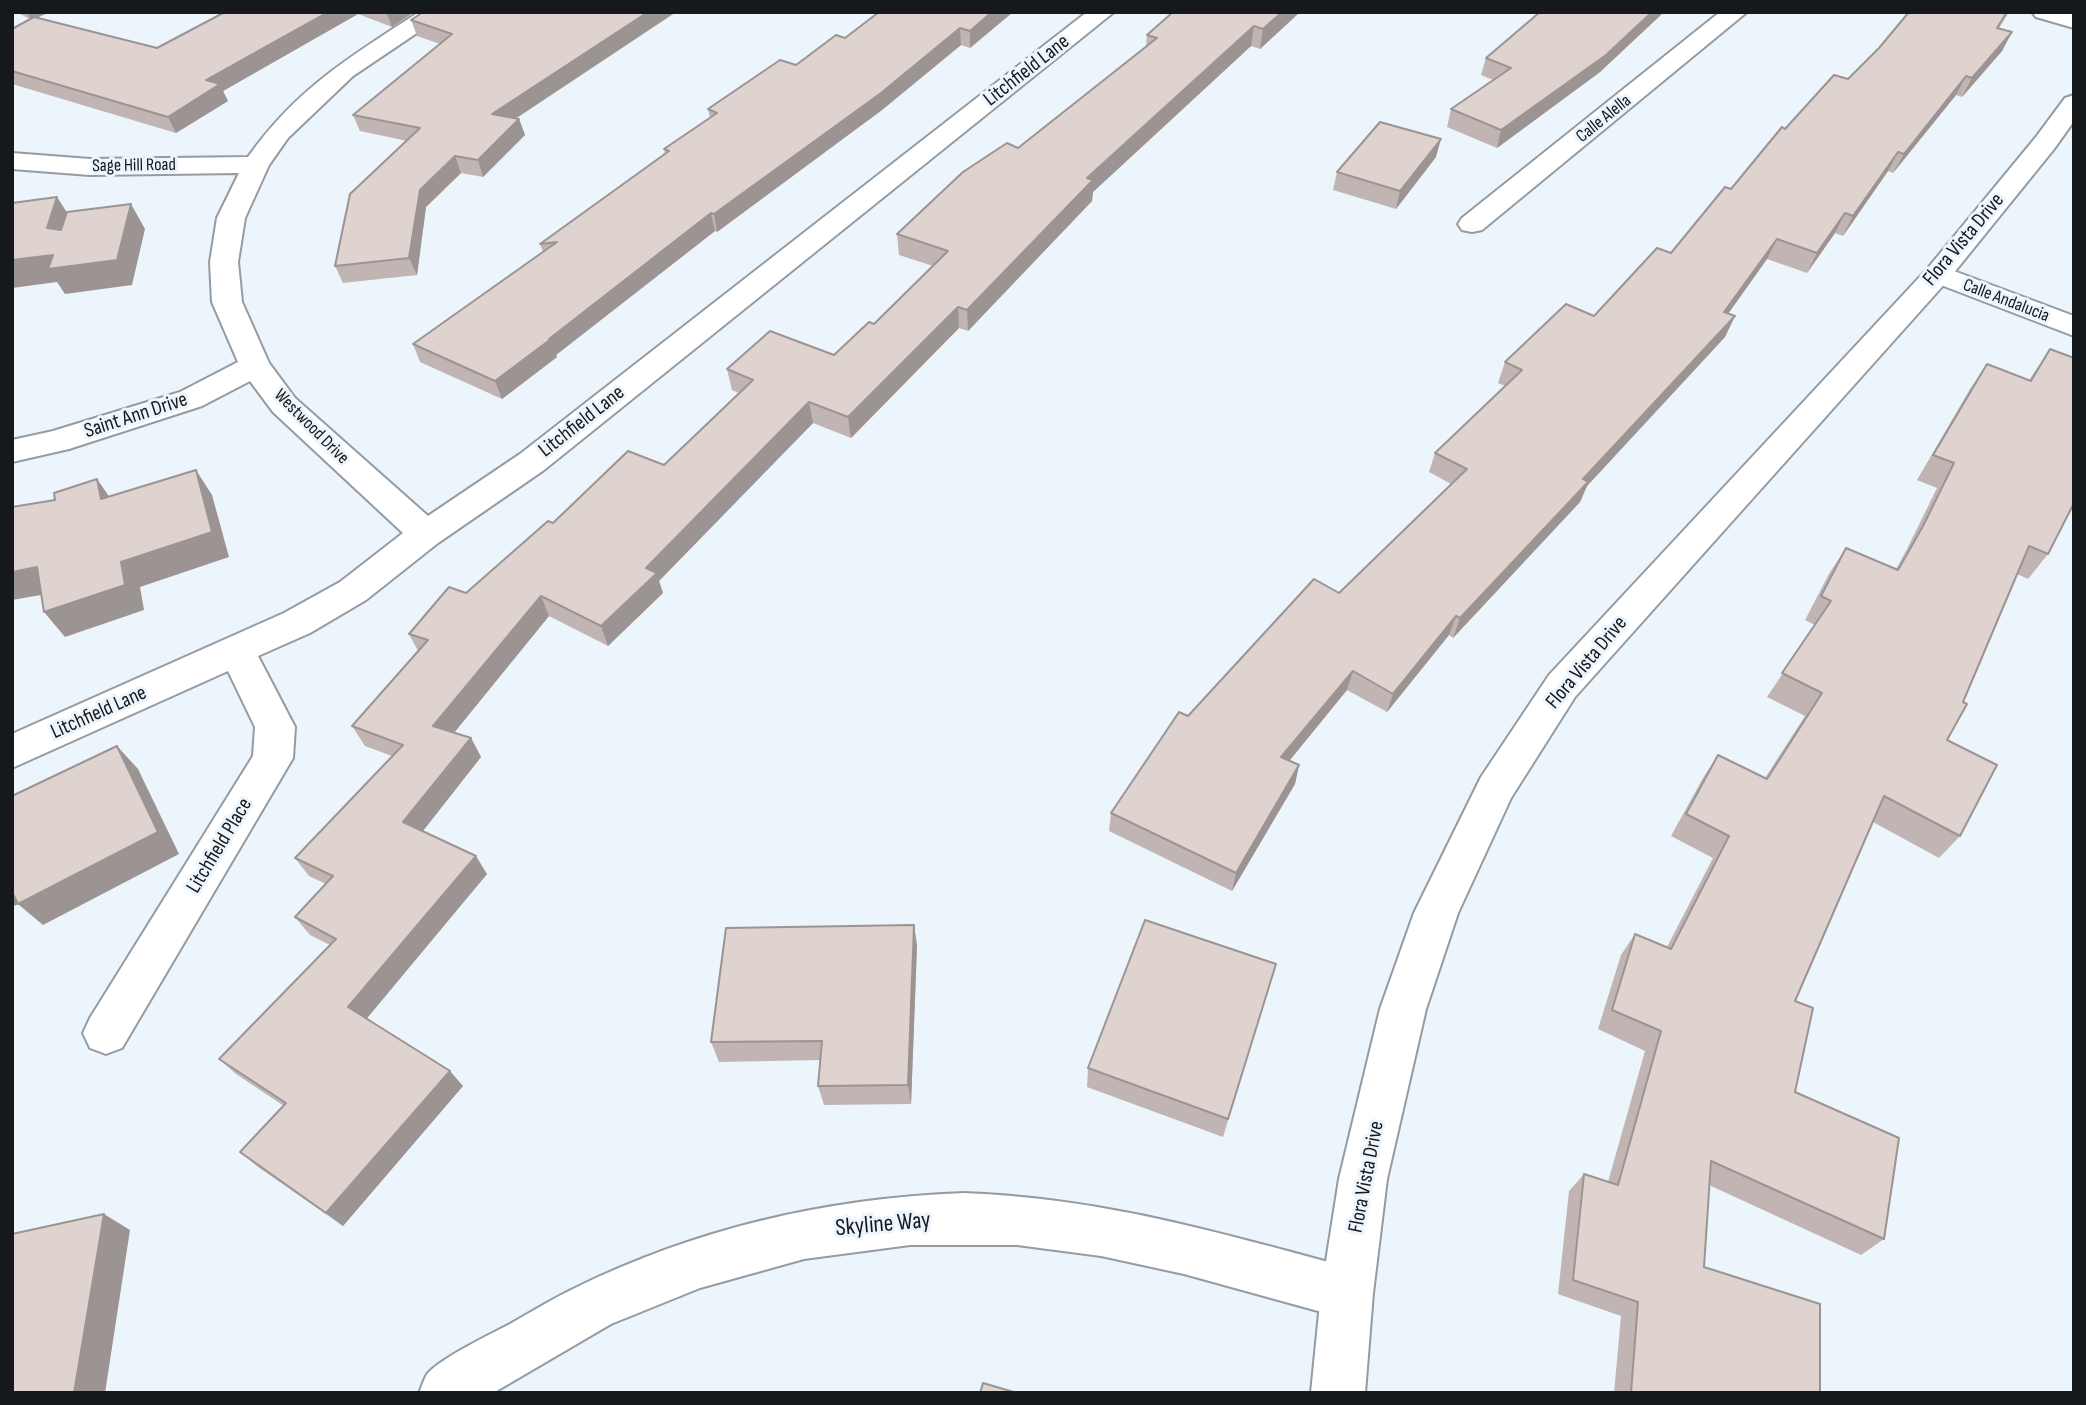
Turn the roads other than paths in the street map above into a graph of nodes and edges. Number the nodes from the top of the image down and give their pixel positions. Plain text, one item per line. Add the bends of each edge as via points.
1 (436, 12) edge
2 (1102, 12) edge
3 (1735, 12) edge
4 (2044, 12) edge
5 (2074, 21) edge
6 (2074, 103) edge
7 (12, 161) edge
8 (256, 165) junction
9 (1472, 224) dead end
10 (1938, 274) junction
11 (2074, 327) edge
12 (255, 366) junction
13 (12, 451) edge
14 (426, 534) junction
15 (237, 651) junction
16 (12, 752) edge
17 (106, 1033) dead end
18 (1348, 1293) junction
19 (446, 1393) edge
20 (1338, 1393) edge

1 - 8 street, Westwood Drive via 344,71 287,124
2 - 14 street, Litchfield Lane via 532,462
3 - 9 street, Calle Alella
4 - 5 street
6 - 10 street, Flora Vista Drive
7 - 8 street, Sage Hill Road via 90,167
8 - 12 street, Westwood Drive via 231,218 224,262 227,302
10 - 11 street, Calle Andalucia
10 - 18 street, Flora Vista Drive via 1562,686 1495,789 1436,913 1403,1009 1363,1179
12 - 13 street, Saint Ann Drive via 191,399 57,442
12 - 14 street, Westwood Drive via 284,405
14 - 15 street, Litchfield Lane via 352,591
15 - 16 street, Litchfield Lane
15 - 17 street, Litchfield Place via 275,727 274,758
18 - 19 street, Skyline Way via 1142,1238 1017,1220 893,1220 810,1232 685,1267 600,1303
18 - 20 street, Flora Vista Drive

